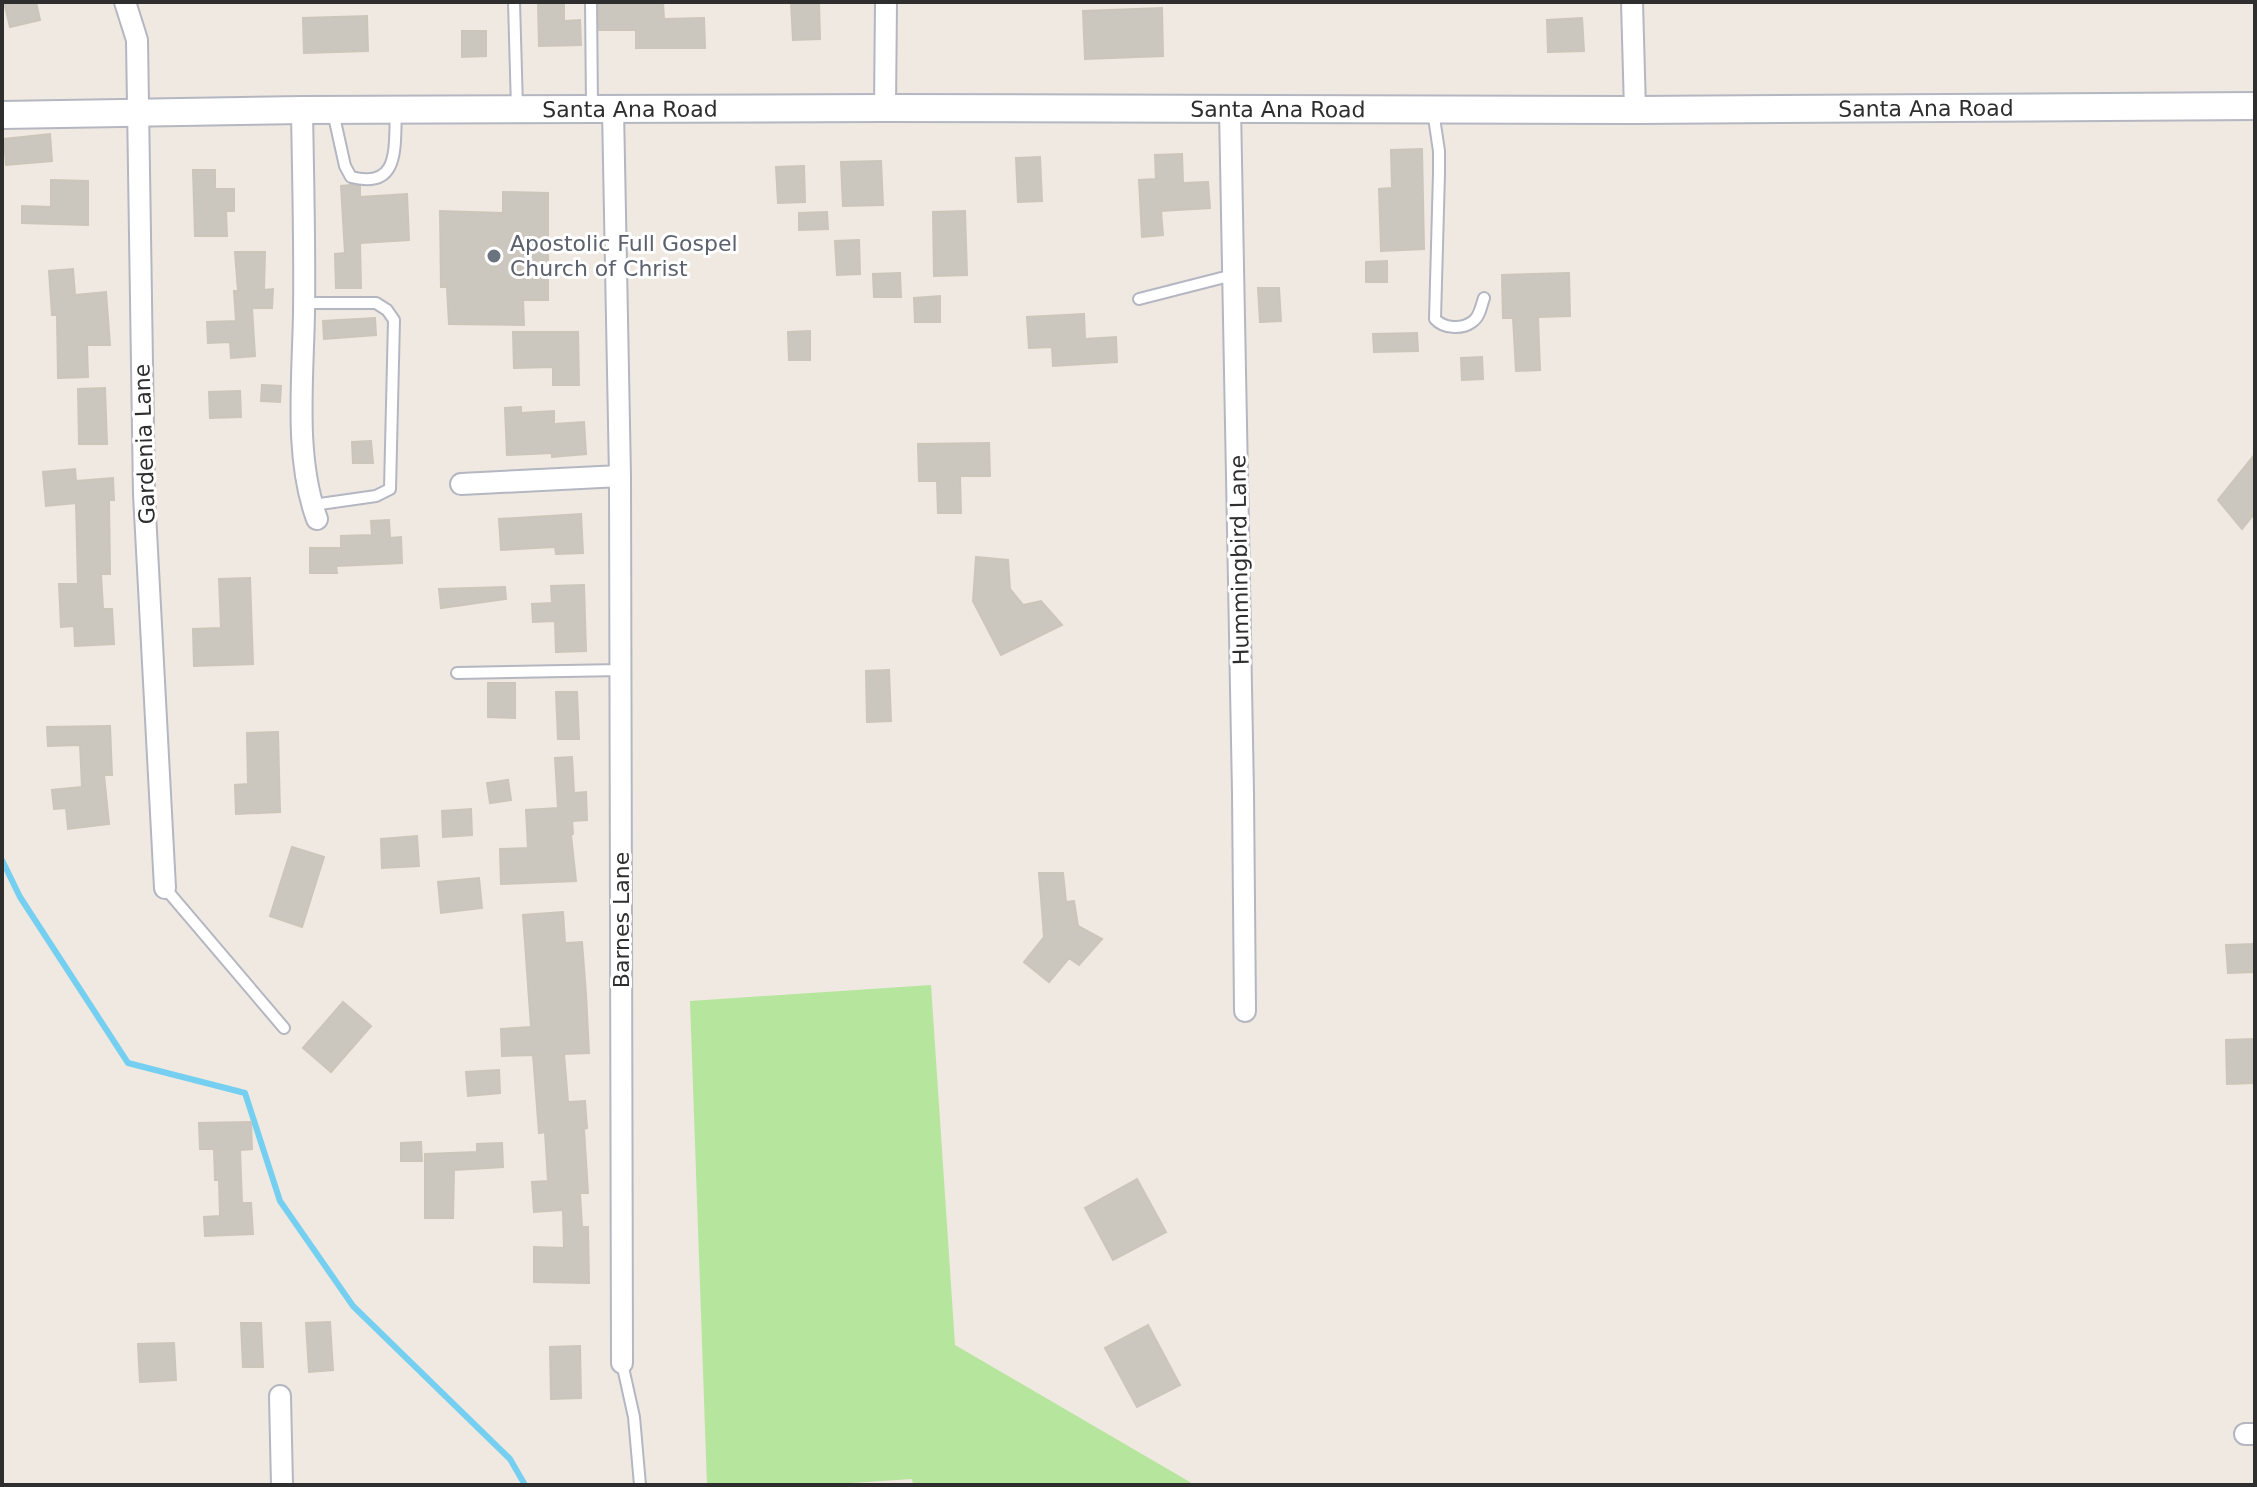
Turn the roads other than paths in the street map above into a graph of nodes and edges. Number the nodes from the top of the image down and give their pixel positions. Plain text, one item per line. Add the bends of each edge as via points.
1 (125, 2) edge
2 (514, 2) edge
3 (591, 2) edge
4 (886, 2) edge
5 (1632, 2) edge
6 (2255, 106) edge
7 (885, 108) junction
8 (1230, 108) junction
9 (602, 109) junction
10 (1432, 109) junction
11 (302, 110) junction
12 (333, 110) junction
13 (397, 110) junction
14 (517, 110) junction
15 (1635, 110) junction
16 (138, 113) junction
17 (2, 115) edge
18 (1233, 275) junction
19 (1484, 298) dead end
20 (1139, 299) dead end
21 (304, 303) junction
22 (620, 476) junction
23 (461, 484) dead end
24 (314, 512) joint
25 (621, 670) junction
26 (457, 673) dead end
27 (165, 888) joint
28 (1245, 1011) dead end
29 (284, 1028) dead end
30 (622, 1363) joint
31 (280, 1396) dead end
32 (282, 1485) edge
33 (640, 1485) edge

1 - 16 street, Gardenia Lane via 137,40
2 - 14 lane
3 - 9 lane
4 - 7 street
5 - 15 street
6 - 15 street, Santa Ana Road
7 - 8 street, Santa Ana Road
7 - 9 street, Santa Ana Road
8 - 10 street, Santa Ana Road
8 - 18 street, Hummingbird Lane
9 - 14 street, Santa Ana Road
9 - 22 street, Barnes Lane
10 - 15 street, Santa Ana Road
10 - 19 lane via 1439,151 1435,319 1447,327 1472,322
11 - 12 street, Santa Ana Road
11 - 16 street, Santa Ana Road
11 - 21 street
12 - 13 street, Santa Ana Road
12 - 13 lane via 351,177 372,179 392,166
13 - 14 street, Santa Ana Road
16 - 17 street, Santa Ana Road
16 - 27 street, Gardenia Lane via 144,494
18 - 20 lane
18 - 28 street, Hummingbird Lane
21 - 24 street via 302,437
21 - 24 lane via 376,303 394,320 390,489
22 - 23 street
22 - 25 street, Barnes Lane
25 - 26 lane
25 - 30 street, Barnes Lane
27 - 29 lane
30 - 33 lane
31 - 32 street

